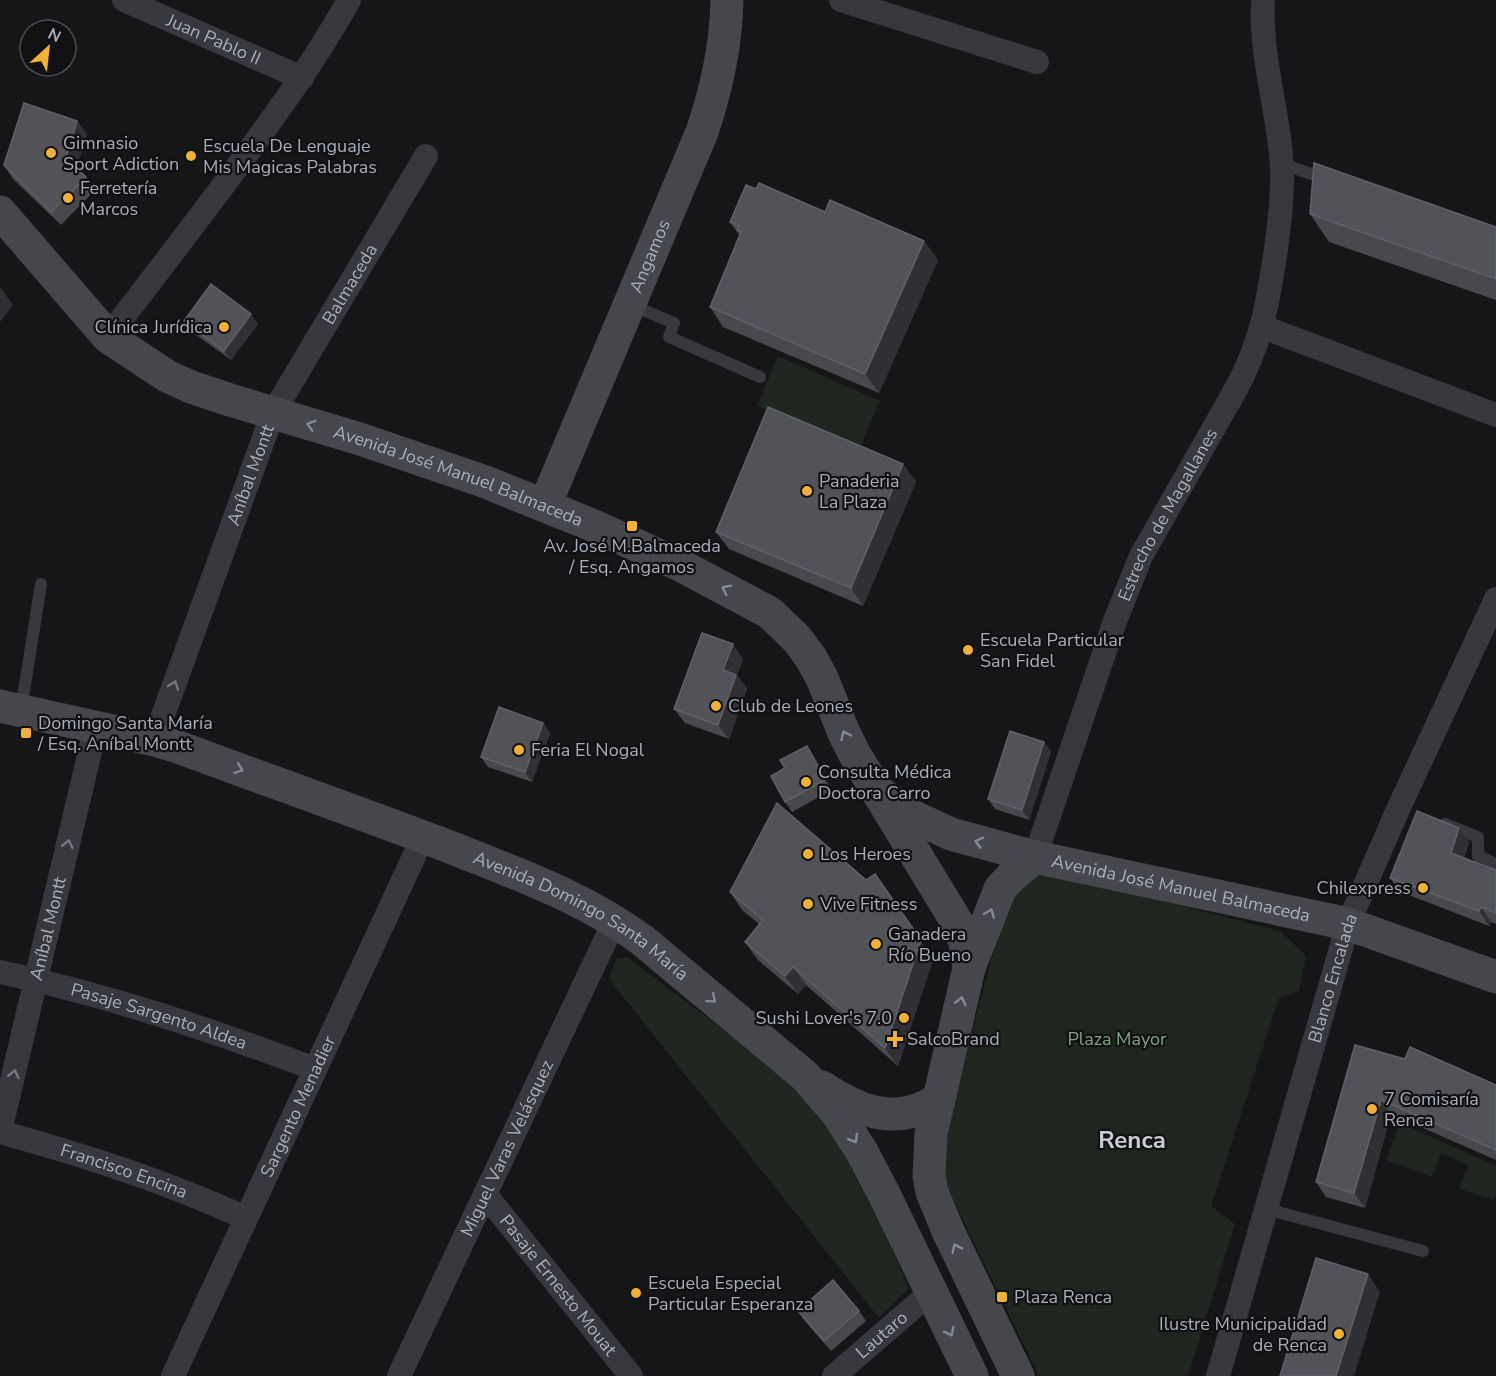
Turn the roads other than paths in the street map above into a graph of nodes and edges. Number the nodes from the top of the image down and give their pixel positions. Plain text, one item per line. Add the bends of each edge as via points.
1 (124, 0) edge
2 (349, 0) edge
3 (727, 0) edge
4 (841, 0) edge
5 (1263, 0) edge
6 (1036, 63) dead end
7 (302, 78) junction
8 (426, 156) dead end
9 (1282, 164) junction
10 (1338, 183) edge
11 (0, 212) edge
12 (630, 305) junction
13 (1263, 327) junction
14 (108, 337) junction
15 (760, 377) dead end
16 (273, 413) junction
17 (1496, 415) edge
18 (545, 505) junction
19 (42, 584) dead end
20 (1496, 599) edge
21 (1488, 638) edge
22 (10, 708) edge
23 (96, 726) junction
24 (154, 740) junction
25 (873, 786) junction
26 (1429, 817) edge
27 (423, 837) junction
28 (1035, 857) junction
29 (1496, 864) edge
30 (615, 920) junction
31 (1348, 924) junction
32 (969, 968) junction
33 (0, 972) edge
34 (1496, 977) edge
35 (36, 980) junction
36 (315, 1069) junction
37 (805, 1076) junction
38 (939, 1099) junction
39 (0, 1132) edge
40 (485, 1194) junction
41 (1266, 1209) junction
42 (246, 1218) junction
43 (1423, 1251) dead end
44 (930, 1293) junction
45 (173, 1376) edge
46 (399, 1376) edge
47 (631, 1376) edge
48 (834, 1376) edge
49 (972, 1376) edge
50 (1018, 1376) edge
51 (1218, 1376) edge

1 - 7 street, Juan Pablo II
2 - 7 street
3 - 12 main road, Angamos via 724,45 712,102
4 - 6 street
5 - 9 street, Estrecho de Magallanes via 1264,46
7 - 14 street
8 - 16 street, Balmaceda
9 - 10 lane
9 - 13 street, Estrecho de Magallanes via 1279,225
11 - 14 main road, Avenida José Manuel Balmaceda
12 - 15 lane via 674,323 669,337
12 - 18 main road, Angamos
13 - 17 street
13 - 28 street, Estrecho de Magallanes via 1247,369 1141,556
14 - 16 main road, Avenida José Manuel Balmaceda via 167,376
18 -> 16 main road, Avenida José Manuel Balmaceda via 420,459
24 -> 16 street, Aníbal Montt
25 -> 18 main road, Avenida José Manuel Balmaceda via 844,733 812,658 784,625 723,587
19 - 22 lane
20 - 21 street, Blanco Encalada
21 - 31 street, Blanco Encalada
22 - 23 main road, Avenida Domingo Santa María
23 - 24 main road, Avenida Domingo Santa María
35 -> 23 street, Aníbal Montt
24 -> 27 main road, Avenida Domingo Santa María
28 -> 25 main road, Avenida José Manuel Balmaceda via 932,826
25 - 32 main road, Avenida José Manuel Balmaceda via 958,924
26 - 29 lane via 1478,837 1478,856
27 - 30 main road, Avenida Domingo Santa María via 564,893
27 - 36 street, Sargento Menadier
28 - 31 main road, Avenida José Manuel Balmaceda
32 -> 28 main road via 1000,889
30 -> 37 main road, Avenida Domingo Santa María
30 - 40 street, Miguel Varas Velásquez
31 - 34 main road, Avenida José Manuel Balmaceda
31 - 41 street, Blanco Encalada
38 -> 32 main road, Avenida José Manuel Balmaceda
33 - 35 street, Pasaje Sargento Aldea
35 - 36 street, Pasaje Sargento Aldea via 180,1020
39 -> 35 street, Aníbal Montt
36 - 42 street, Sargento Menadier
37 - 38 main road via 875,1113 909,1113
37 -> 44 main road, Avenida Domingo Santa María via 856,1142
50 -> 38 main road via 932,1192 928,1156
39 - 42 street, Francisco Encina via 125,1168
40 - 46 street, Miguel Varas Velásquez
40 - 47 street, Pasaje Ernesto Mouat
41 - 43 lane
41 - 51 street, Blanco Encalada
42 - 45 street, Sargento Menadier
44 - 48 street, Lautaro
44 -> 49 main road, Avenida Domingo Santa María

